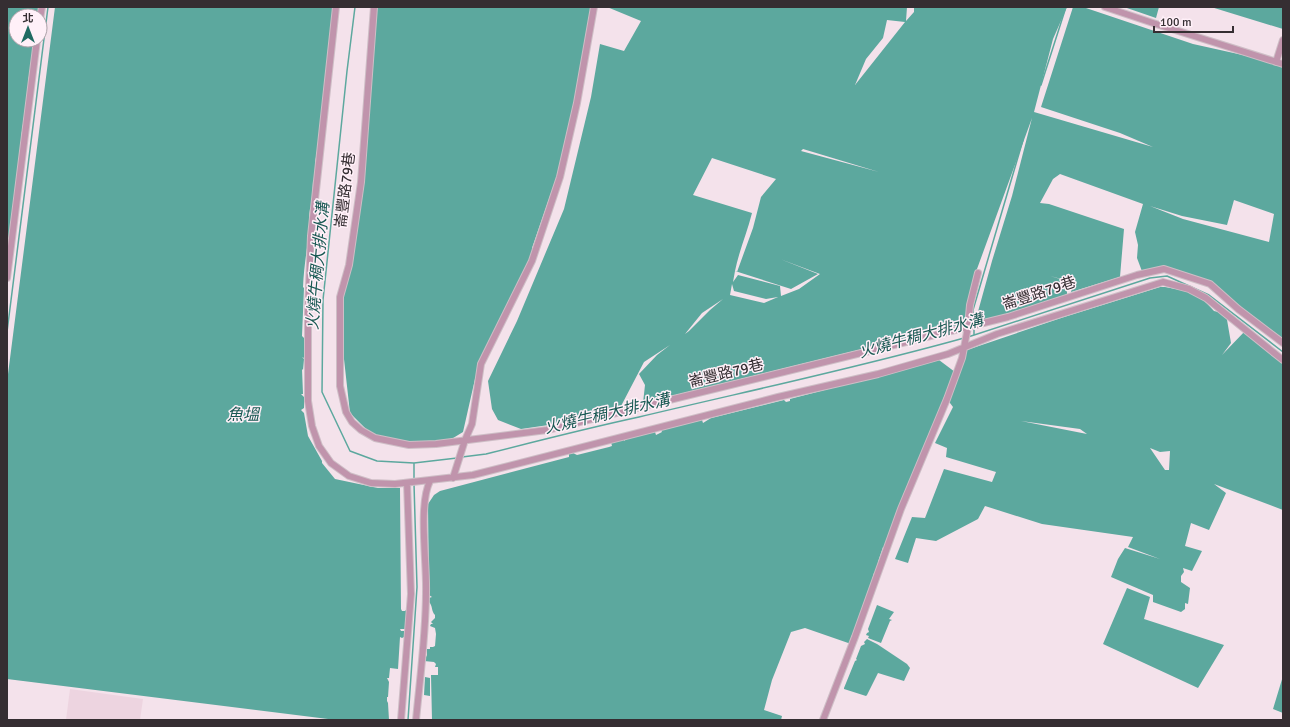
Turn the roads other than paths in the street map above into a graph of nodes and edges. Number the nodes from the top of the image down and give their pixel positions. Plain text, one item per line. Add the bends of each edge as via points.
1 (336, 7) edge
2 (374, 7) edge
3 (594, 7) edge
4 (1105, 7) edge
5 (1283, 40) edge
6 (36, 48) edge
7 (1276, 62) junction
8 (1283, 64) edge
9 (978, 273) dead end
10 (7, 278) edge
11 (968, 327) junction
12 (1283, 342) edge
13 (965, 347) junction
14 (1283, 360) edge
15 (465, 440) junction
16 (453, 478) junction
17 (430, 481) junction
18 (408, 483) junction
19 (401, 720) edge
20 (416, 720) edge
21 (823, 720) edge

1 - 18 street via 311,236 308,401 312,426 319,446 331,463 349,476 371,483
2 - 15 street, 崙豐路79巷 via 361,182 349,265 340,297 340,386 346,412 352,422 375,438 409,445
3 - 15 street via 560,177 532,261 481,364 472,424
4 - 7 street
5 - 7 street
6 - 10 street
7 - 8 street
9 - 11 street via 970,305
11 - 12 street, 崙豐路79巷 via 1164,269 1210,284 1238,309
11 - 13 street
11 - 15 street, 崙豐路79巷 via 547,430
13 - 14 street via 997,334 1163,282 1189,289 1206,298
13 - 16 street via 878,374
13 - 21 street
15 - 16 street
16 - 17 street
17 - 18 street
17 - 20 street via 424,507 426,593
18 - 19 street via 411,594

